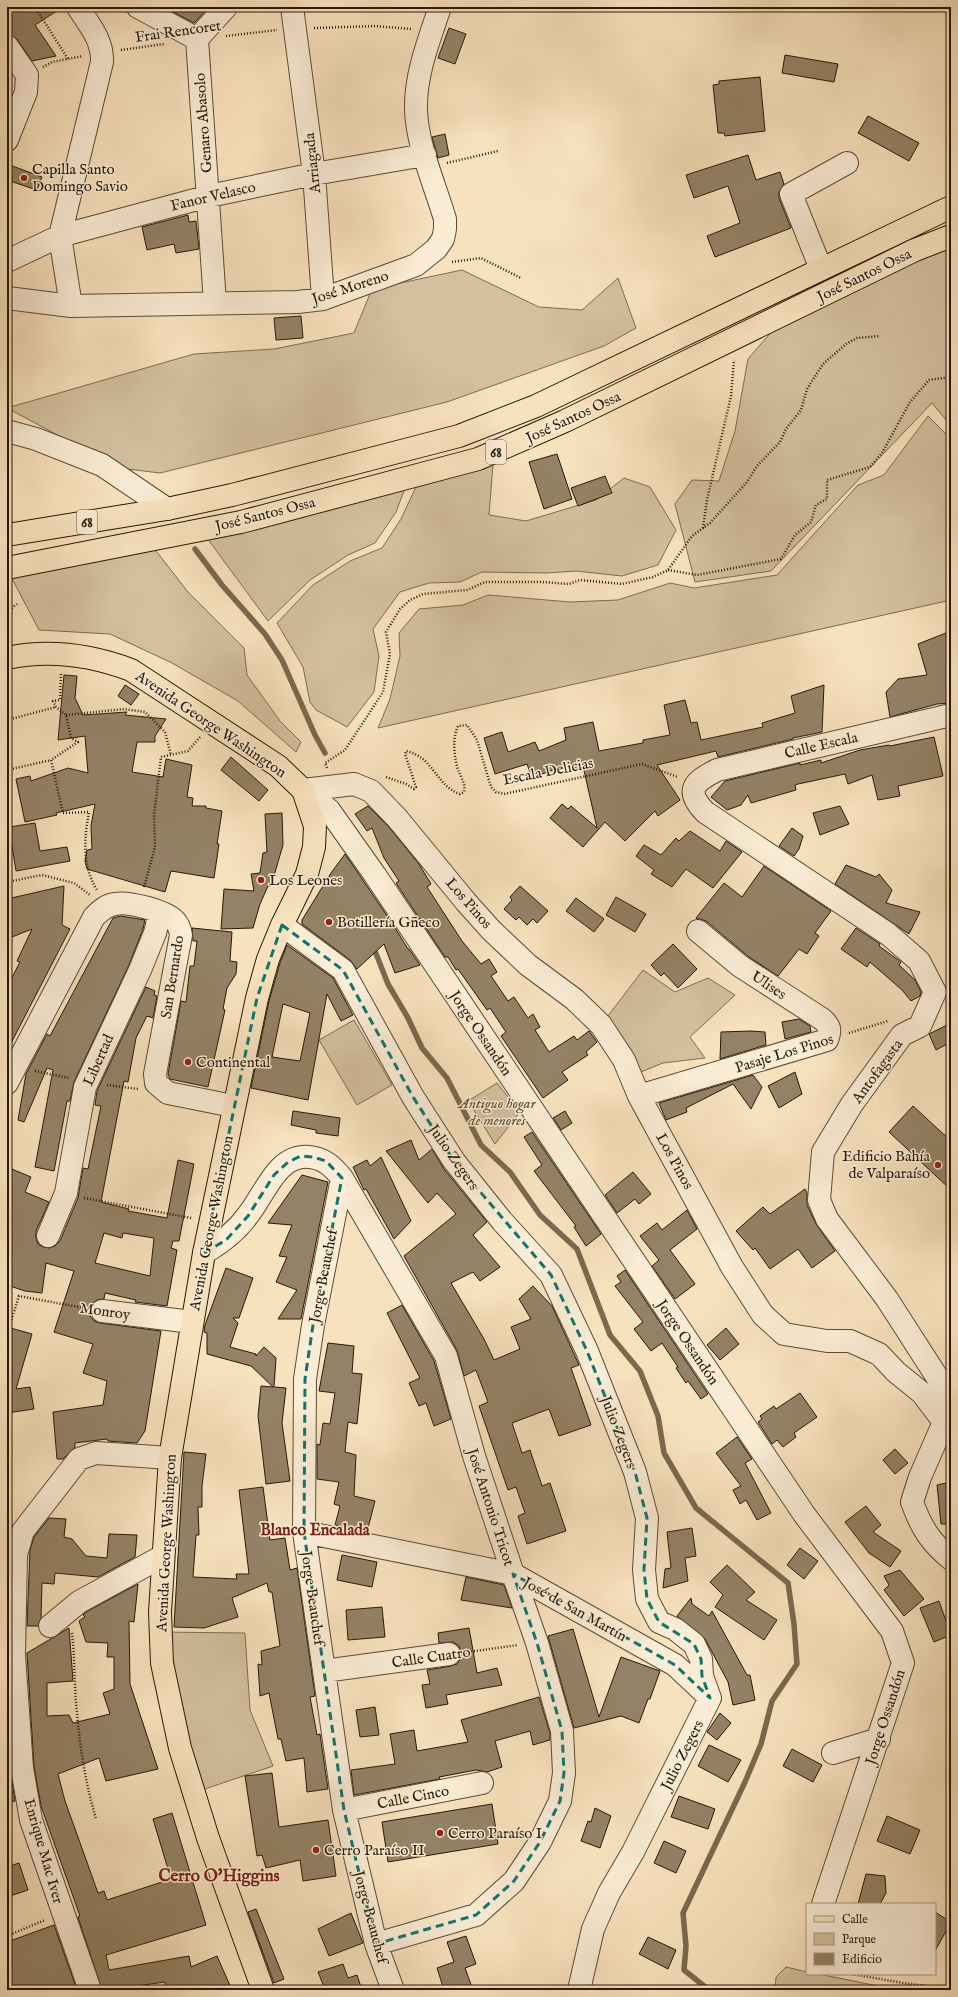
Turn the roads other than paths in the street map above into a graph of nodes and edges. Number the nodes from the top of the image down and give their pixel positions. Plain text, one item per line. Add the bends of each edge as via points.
1 (78, 7) edge
2 (138, 7) edge
3 (226, 7) edge
4 (292, 7) edge
5 (440, 7) edge
6 (197, 39) junction
7 (7, 46) edge
8 (7, 140) edge
9 (427, 161) junction
10 (846, 162) dead end
11 (314, 174) junction
12 (209, 196) junction
13 (951, 207) edge
14 (60, 236) junction
15 (951, 236) edge
16 (7, 261) edge
17 (821, 269) junction
18 (7, 298) edge
19 (323, 299) junction
20 (215, 303) junction
21 (70, 306) junction
22 (7, 431) edge
23 (167, 510) junction
24 (7, 535) edge
25 (7, 568) edge
26 (7, 658) edge
27 (951, 715) edge
28 (695, 784) joint
29 (303, 790) junction
30 (330, 810) junction
31 (314, 847) junction
32 (160, 913) junction
33 (282, 925) junction
34 (698, 931) dead end
35 (827, 1040) joint
36 (7, 1083) edge
37 (639, 1096) junction
38 (233, 1106) junction
39 (342, 1178) junction
40 (48, 1236) dead end
41 (204, 1253) junction
42 (102, 1311) road end
43 (192, 1322) junction
44 (944, 1422) junction
45 (170, 1458) junction
46 (304, 1532) junction
47 (163, 1556) junction
48 (951, 1559) edge
49 (513, 1574) junction
50 (50, 1626) dead end
51 (449, 1654) road end
52 (324, 1671) junction
53 (710, 1698) junction
54 (879, 1739) junction
55 (833, 1754) dead end
56 (482, 1783) dead end
57 (344, 1810) junction
58 (823, 1903) edge
59 (376, 1944) junction
60 (90, 1990) edge
61 (264, 1990) edge
62 (392, 1990) edge
63 (580, 1990) edge

1 - 14 street via 101,43 103,53
2 - 6 street
3 - 6 street
4 - 11 street, Arriagada
5 - 9 street, José Moreno via 422,61 416,100 418,124
6 - 12 street, Genaro Abasolo
7 - 8 street via 27,75 26,92
9 - 11 street, Fanor Velasco
9 - 19 street, José Moreno via 445,219 446,229 436,249 416,265
10 - 17 street via 791,194
11 - 12 street, Fanor Velasco
11 - 19 street, Arriagada
12 - 14 street, Fanor Velasco
12 - 20 street, Genaro Abasolo
13 - 17 main road, José Santos Ossa / 68
14 - 16 street, Fanor Velasco
14 - 21 street
15 - 25 main road, José Santos Ossa / 68 via 915,250 565,421 478,459 241,522
17 - 23 main road, José Santos Ossa / 68 via 536,406 459,436
18 - 21 street, José Moreno
19 - 20 street, José Moreno via 298,302
20 - 21 street, José Moreno
22 - 23 street via 36,439 102,465
23 - 24 main road, José Santos Ossa / 68
26 - 29 main road, Avenida George Washington via 61,653 107,661 132,670 278,766
27 - 28 street, Calle Escala via 716,770
28 - 44 street, Antofagasta via 695,798 705,812 888,934 920,961 935,992 920,1026 902,1036 852,1104 823,1152 820,1200 827,1219 887,1299 938,1380 946,1396
29 - 30 street, Jorge Ossandón
29 - 31 main road, Avenida George Washington via 315,826
29 - 37 street, Los Pinos via 354,784 371,791 397,818 491,930 528,965 574,999 601,1025 624,1060
30 - 31 street
30 - 54 street, Jorge Ossandón via 804,1514 892,1631 903,1663
31 - 33 main road, Avenida George Washington via 307,874
32 - 36 street, San Bernardo via 124,903 107,906 94,917
32 - 38 street, San Bernardo via 174,920 181,935 155,1074 156,1083 168,1093
32 - 40 street, Libertad via 140,970 85,1087 66,1193
33 - 38 main road, Avenida George Washington via 268,959 257,998
33 - 53 street, Julio Zegers via 343,970 413,1097 454,1162 502,1221 551,1275 587,1351 635,1472 647,1518 644,1570 647,1599 659,1622 694,1644 701,1659 702,1676
34 - 35 street, Ulises via 740,966 822,1019 830,1029
35 - 37 street, Pasaje Los Pinos
37 - 44 street, Los Pinos via 732,1267 763,1315 784,1334 827,1341 850,1341 879,1354 922,1393
38 - 41 main road, Avenida George Washington
39 - 41 street, José Antonio Tricot via 326,1161 314,1157 301,1156 288,1162 274,1175 248,1216 226,1240
39 - 46 street, Jorge Beauchef via 305,1379
39 - 49 street, José Antonio Tricot via 446,1356 474,1456
41 - 43 main road, Avenida George Washington
42 - 43 street, Monroy
43 - 45 main road, Avenida George Washington
44 - 48 street via 912,1502 918,1518 935,1546
45 - 47 main road, Avenida George Washington
45 - 60 street, Enrique Mac Iver via 96,1453 79,1459 23,1531 16,1555 14,1655 22,1768 31,1820
46 - 49 street, José de San Martín
46 - 52 street, Jorge Beauchef
47 - 50 street via 94,1593
47 - 61 main road, Avenida George Washington via 160,1612 162,1663 172,1714 208,1838
49 - 53 street, José de San Martín via 675,1665
49 - 59 street, José Antonio Tricot via 538,1642 562,1731 564,1773 560,1801 540,1842 514,1882 476,1915
51 - 52 street, Calle Cuatro
52 - 57 street, Jorge Beauchef
53 - 63 street, Julio Zegers via 633,1852 609,1893 593,1929
54 - 55 street
54 - 58 street, Jorge Ossandón
56 - 57 street, Calle Cinco
57 - 59 street, Jorge Beauchef
59 - 62 street, Jorge Beauchef

